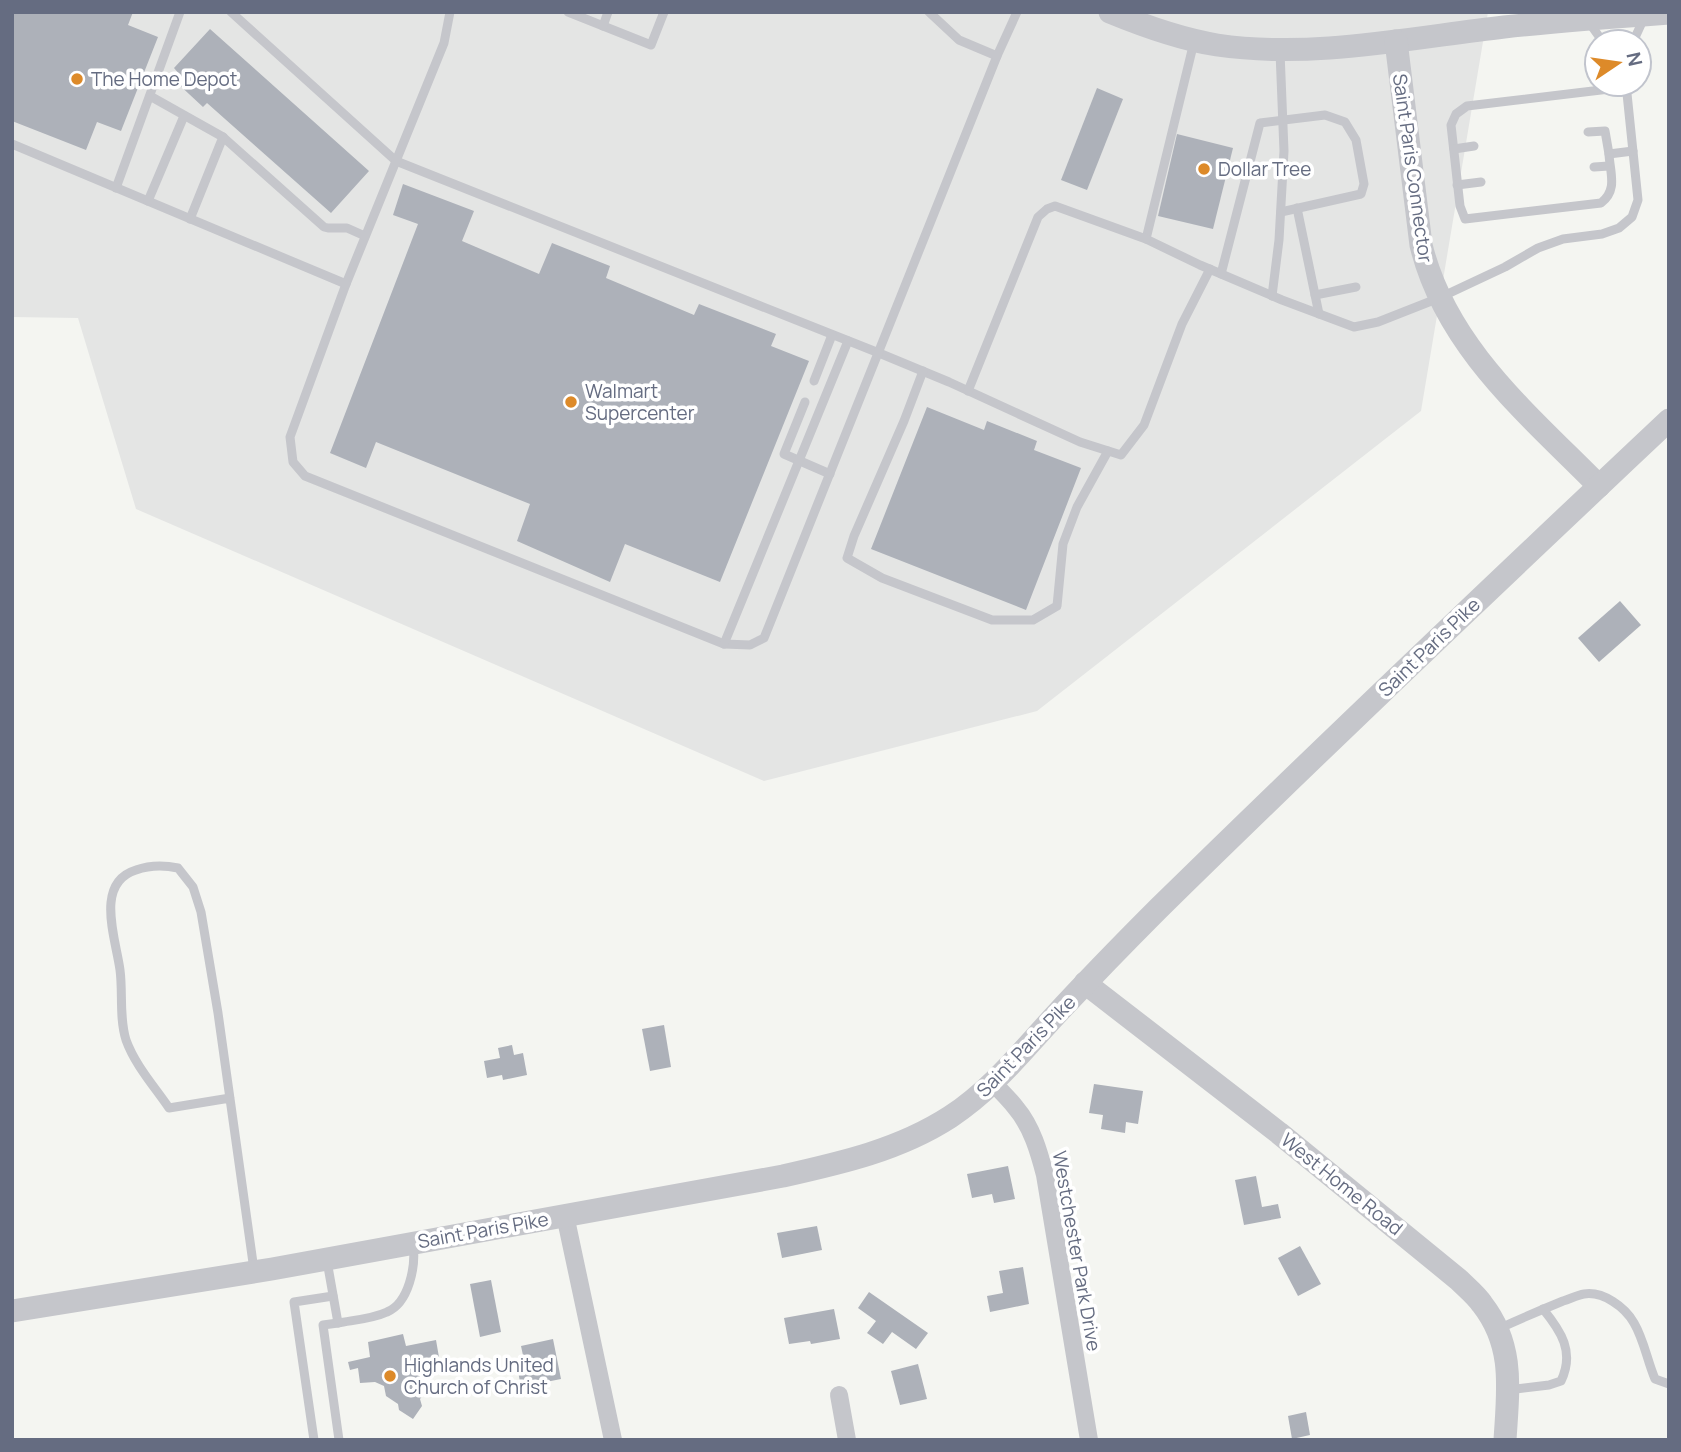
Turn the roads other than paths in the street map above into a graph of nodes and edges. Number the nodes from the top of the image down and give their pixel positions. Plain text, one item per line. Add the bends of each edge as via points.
1 (180, 12) edge
2 (231, 12) edge
3 (450, 12) edge
4 (568, 12) edge
5 (608, 12) edge
6 (664, 12) edge
7 (929, 12) edge
8 (1017, 12) edge
9 (1110, 12) edge
10 (1657, 14) edge
11 (1587, 20) junction
12 (603, 26) junction
13 (1593, 28) edge
14 (1645, 28) edge
15 (1194, 40) junction
16 (1396, 41) junction
17 (1280, 50) junction
18 (997, 56) junction
19 (1583, 91) edge
20 (150, 96) junction
21 (1627, 98) edge
22 (184, 116) junction
23 (1283, 120) junction
24 (1588, 132) dead end
25 (223, 137) junction
26 (12, 145) edge
27 (1474, 146) dead end
28 (1454, 149) junction
29 (1633, 150) junction
30 (1609, 154) junction
31 (396, 161) junction
32 (1609, 166) junction
33 (1594, 167) dead end
34 (1481, 182) dead end
35 (1457, 185) junction
36 (116, 188) junction
37 (148, 201) junction
38 (1297, 208) junction
39 (1281, 212) junction
40 (190, 219) junction
41 (365, 236) junction
42 (1146, 239) junction
43 (1210, 269) junction
44 (1221, 274) junction
45 (346, 284) junction
46 (1356, 287) dead end
47 (1315, 295) junction
48 (1272, 296) junction
49 (1439, 298) junction
50 (1319, 314) junction
51 (832, 335) junction
52 (848, 341) junction
53 (878, 353) junction
54 (923, 372) junction
55 (814, 381) dead end
56 (968, 391) junction
57 (805, 402) dead end
58 (1669, 420) edge
59 (1108, 451) junction
60 (799, 461) junction
61 (830, 474) junction
62 (1599, 486) junction
63 (724, 644) junction
64 (1085, 983) junction
65 (993, 1083) junction
66 (230, 1098) junction
67 (565, 1215) junction
68 (413, 1243) junction
69 (327, 1259) junction
70 (254, 1272) junction
71 (333, 1296) junction
72 (1543, 1309) junction
73 (12, 1311) edge
74 (338, 1323) junction
75 (1498, 1329) junction
76 (1669, 1384) edge
77 (1508, 1390) junction
78 (839, 1395) dead end
79 (314, 1440) edge
80 (339, 1440) edge
81 (613, 1440) edge
82 (847, 1440) edge
83 (1089, 1440) edge
84 (1505, 1440) edge

1 - 20 lane
2 - 31 lane
3 - 31 lane via 444,43
4 - 12 lane
5 - 12 lane
6 - 12 lane via 651,45
7 - 18 lane via 959,40
8 - 18 lane
9 - 15 street
10 - 11 street
10 - 14 lane
11 - 13 lane
11 - 16 street
15 - 17 street
15 - 42 lane
16 - 17 street
16 - 49 street, Saint Paris Connector via 1420,245
17 - 23 lane
18 - 53 lane
19 - 28 lane via 1467,106 1451,125
20 - 22 lane
20 - 36 lane
21 - 29 lane
22 - 25 lane
22 - 37 lane
23 - 38 lane via 1325,115 1345,122 1356,140 1364,184 1361,194
23 - 39 lane
23 - 44 lane via 1260,123
24 - 30 lane via 1605,131
25 - 40 lane
25 - 41 lane via 324,227 347,228
26 - 36 lane
27 - 28 lane
28 - 35 lane
29 - 30 lane
29 - 49 lane via 1638,200 1632,217 1619,228 1538,248
30 - 32 lane
31 - 41 lane
31 - 51 lane
32 - 33 lane
32 - 35 lane via 1612,189 1601,203 1465,219
34 - 35 lane
36 - 37 lane
37 - 40 lane
38 - 39 lane
38 - 47 lane
39 - 48 lane
40 - 45 lane
41 - 45 lane
42 - 43 lane
42 - 56 lane via 1055,206 1047,209 1038,217
43 - 44 lane
43 - 59 lane via 1182,324 1144,425 1121,455
44 - 48 lane
45 - 63 lane via 290,437 293,462 305,476
46 - 47 lane
47 - 50 lane
48 - 50 lane
49 - 50 lane via 1354,327
49 - 62 street, Saint Paris Connector via 1472,352
51 - 52 lane
51 - 55 lane
52 - 53 lane
52 - 60 lane
53 - 54 lane
53 - 61 lane
54 - 56 lane
54 - 59 lane via 847,558 881,578 992,620 1033,620 1057,606 1063,544 1077,507
56 - 59 lane
57 - 60 lane via 784,454
58 - 62 street, Saint Paris Pike
60 - 61 lane
60 - 63 lane
61 - 63 lane via 764,638 750,645
62 - 64 street, Saint Paris Pike
64 - 65 street, Saint Paris Pike
64 - 75 street, West Home Road via 1459,1280
65 - 67 street, Saint Paris Pike via 947,1119 878,1152 783,1176
65 - 83 street, Westchester Park Drive via 1018,1110 1039,1150
66 - 66 lane via 201,912 193,887 178,867 154,866 124,874 116,882 110,909 125,1037 134,1057 169,1108
66 - 70 lane
67 - 68 street, Saint Paris Pike
67 - 81 street
68 - 69 street, Saint Paris Pike
68 - 74 lane via 411,1274 395,1307
69 - 70 street, Saint Paris Pike
69 - 71 lane
70 - 73 street, Saint Paris Pike
71 - 74 lane
71 - 79 lane via 294,1302
72 - 75 lane
72 - 76 lane via 1585,1294 1614,1302 1632,1320 1655,1379
72 - 77 lane via 1559,1328 1567,1369 1561,1381
74 - 80 lane via 323,1325
75 - 77 street, West Home Road
77 - 84 street, West Home Road
78 - 82 street

